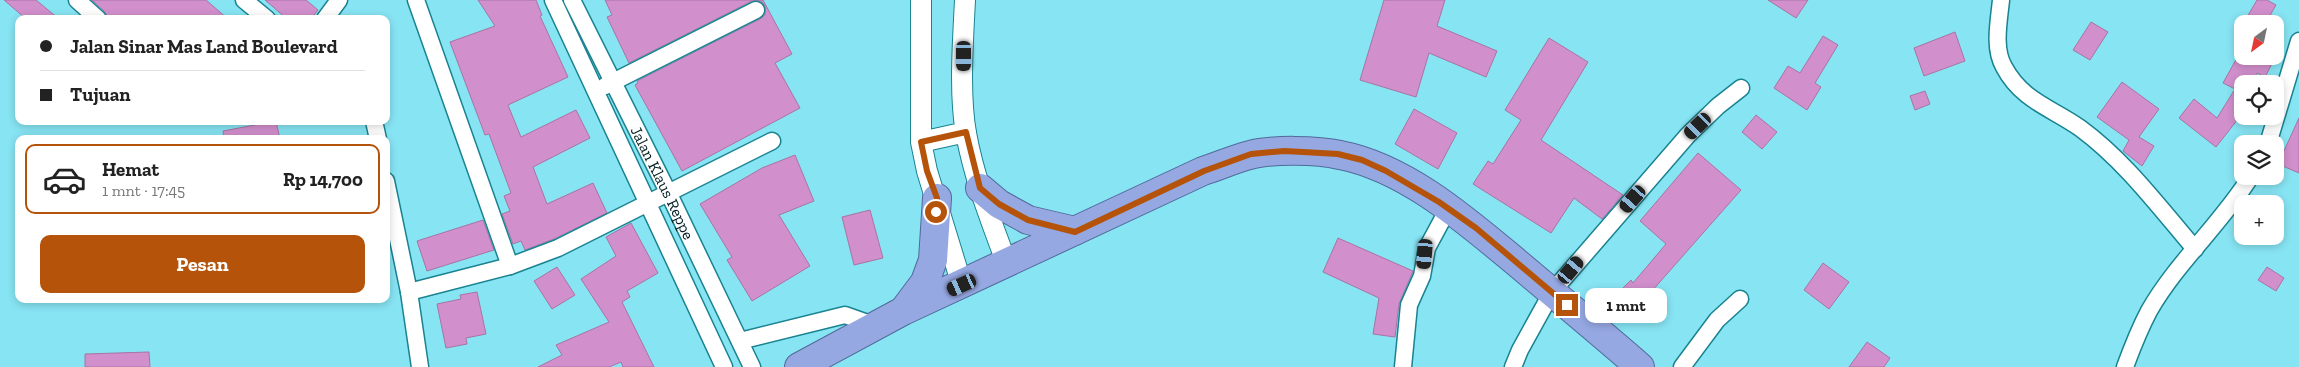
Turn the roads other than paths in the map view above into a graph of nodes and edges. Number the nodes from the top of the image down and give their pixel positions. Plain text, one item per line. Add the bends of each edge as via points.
1 (77, 0) edge
2 (244, 0) edge
3 (339, 0) edge
4 (416, 0) edge
5 (553, 0) edge
6 (572, 0) edge
7 (921, 0) edge
8 (965, 0) edge
9 (2001, 0) edge
10 (756, 10) dead end
11 (94, 15) edge
12 (262, 15) edge
13 (328, 15) edge
14 (2299, 41) edge
15 (614, 83) junction
16 (1741, 88) dead end
17 (596, 90) junction
18 (966, 132) junction
19 (2271, 135) edge
20 (772, 141) dead end
21 (921, 142) junction
22 (2246, 185) edge
23 (980, 188) junction
24 (669, 194) junction
25 (937, 198) junction
26 (390, 200) edge
27 (649, 204) junction
28 (1448, 209) junction
29 (1075, 232) junction
30 (2195, 249) junction
31 (1007, 264) junction
32 (510, 266) junction
33 (962, 285) junction
34 (409, 292) junction
35 (1552, 292) junction
36 (1740, 299) dead end
37 (903, 311) junction
38 (876, 326) junction
39 (738, 336) junction
40 (713, 344) junction
41 (420, 367) edge
42 (724, 367) edge
43 (752, 367) edge
44 (799, 367) edge
45 (1403, 367) edge
46 (1513, 367) edge
47 (1640, 367) edge
48 (1682, 367) edge
49 (2125, 367) edge

1 - 11 street
2 - 12 street
3 - 13 street
4 - 32 street
5 - 17 street, Jalan Klaus Reppe
6 - 15 street, Jalan Klaus Reppe
7 - 21 street
8 - 18 street via 963,113
9 - 30 street via 1998,42 2004,67 2019,87 2037,104 2080,128 2130,171
10 - 15 street
14 - 19 street
15 - 17 street
15 - 24 street, Jalan Klaus Reppe
16 - 35 street via 1688,135
17 - 27 street, Jalan Klaus Reppe
18 - 21 street
18 - 23 street
20 - 24 street
21 - 25 street
22 - 30 street
23 - 29 highway via 999,204 1028,220
23 - 31 street
24 - 27 street
24 - 39 street, Jalan Klaus Reppe
25 - 33 street
25 - 37 highway via 933,260 925,282
26 - 34 street
27 - 32 street via 558,248
27 - 40 street, Jalan Klaus Reppe
28 - 29 highway via 1406,181 1362,160 1338,154 1284,151 1251,154 1204,171
28 - 35 highway via 1476,228
28 - 45 street via 1427,248 1422,276 1409,305
29 - 31 highway
30 - 49 street via 2150,310
31 - 33 highway
32 - 34 street
33 - 37 highway
34 - 41 street
35 - 46 street
35 - 47 highway
36 - 48 street via 1717,320
37 - 38 highway
38 - 39 street via 845,315
38 - 44 highway
39 - 40 street
39 - 43 street, Jalan Klaus Reppe
40 - 42 street, Jalan Klaus Reppe

